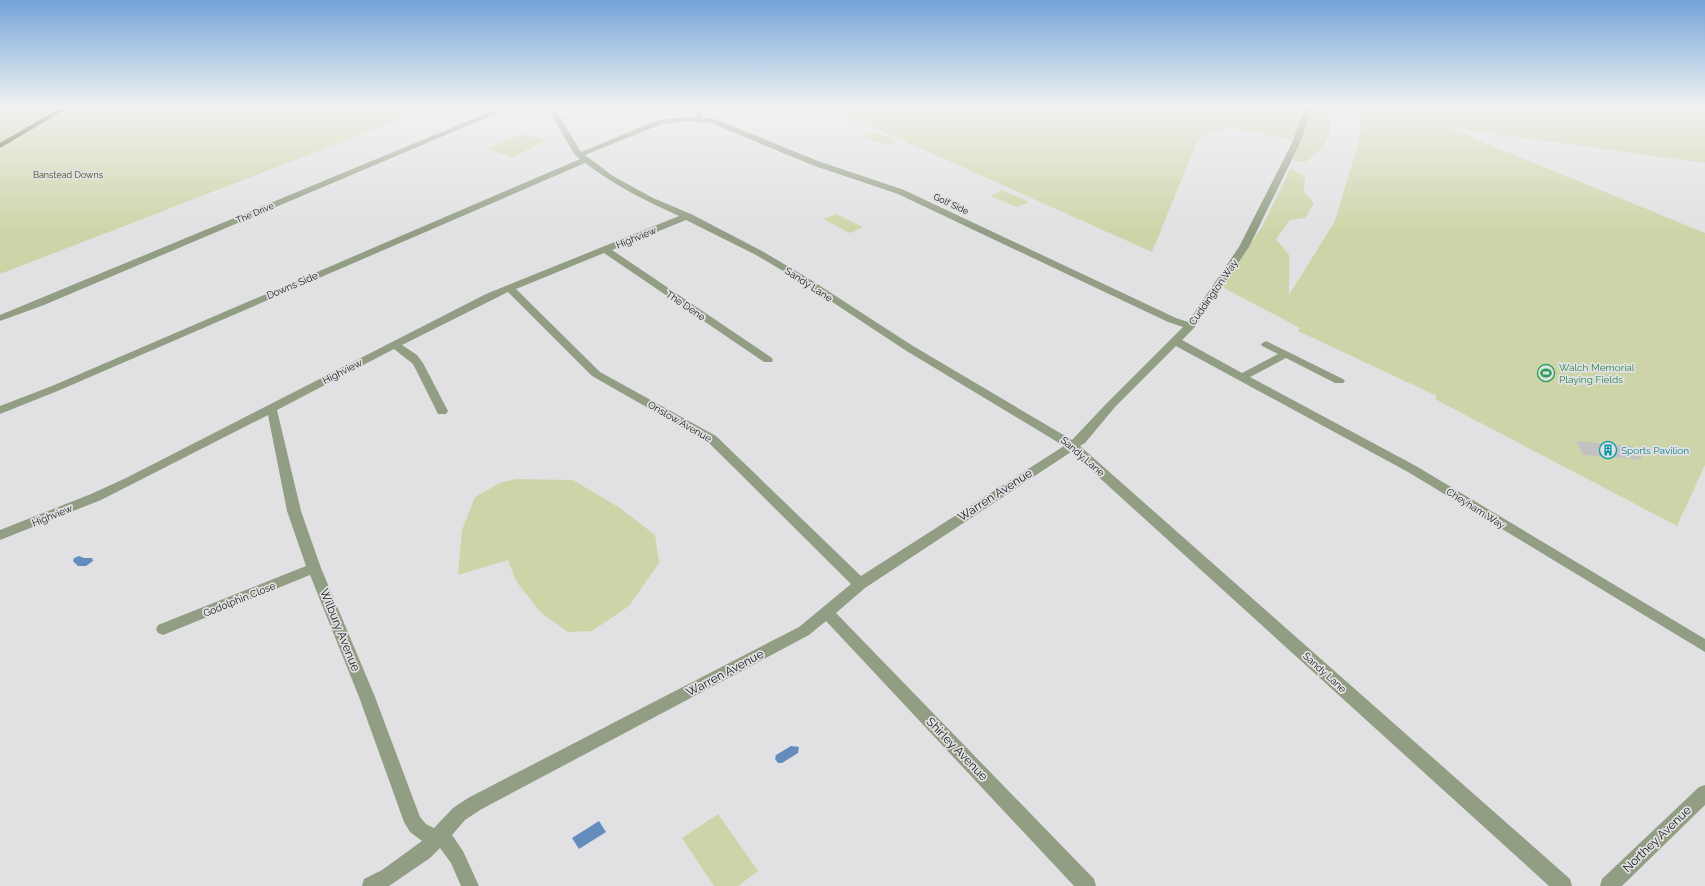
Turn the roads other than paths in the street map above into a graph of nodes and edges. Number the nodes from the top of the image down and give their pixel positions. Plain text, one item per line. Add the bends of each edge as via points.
1 (410, 148) edge
2 (576, 148) edge
3 (602, 148) edge
4 (779, 148) edge
5 (1293, 148) edge
6 (582, 157) junction
7 (688, 216) junction
8 (604, 249) junction
9 (509, 287) junction
10 (0, 318) edge
11 (1190, 326) junction
12 (1175, 341) junction
13 (394, 344) junction
14 (1266, 344) dead end
15 (1286, 354) junction
16 (768, 360) dead end
17 (1242, 377) junction
18 (1339, 380) dead end
19 (268, 409) junction
20 (0, 410) edge
21 (442, 411) dead end
22 (1072, 445) junction
23 (0, 535) edge
24 (314, 568) junction
25 (860, 584) junction
26 (827, 613) junction
27 (163, 629) dead end
28 (1705, 646) edge
29 (1705, 793) edge
30 (436, 837) junction
31 (371, 886) edge
32 (470, 886) edge
33 (1087, 886) edge
34 (1563, 886) edge
35 (1609, 886) edge

1 - 10 street, The Drive
2 - 6 street, Sandy Lane
3 - 6 street, Golf Side
4 - 11 street, Golf Side via 814,163 901,192 1172,320
5 - 11 street, Cuddington Way via 1244,247
6 - 7 street, Sandy Lane via 629,189
6 - 20 street, Downs Side via 56,388
7 - 8 street, Highview
7 - 22 street, Sandy Lane via 792,272 909,348
8 - 9 street, Highview
8 - 16 street, The Dene
9 - 13 street, Highview
9 - 25 street, Onslow Avenue via 596,374 712,439
11 - 12 street, Cuddington Way
12 - 17 street, Cheyham Way
12 - 22 street, Cuddington Way via 1111,405 1081,440
13 - 19 street, Highview
13 - 21 street via 418,363
14 - 15 street
15 - 17 street
15 - 18 street
17 - 28 street, Cheyham Way via 1412,469
19 - 23 street, Highview via 96,497
19 - 24 street, Wilbury Avenue via 273,412 294,511
22 - 25 street, Warren Avenue
22 - 34 street, Sandy Lane
24 - 27 street, Godolphin Close
24 - 30 street, Wilbury Avenue via 368,698 413,822 424,834
25 - 26 street, Warren Avenue
26 - 30 street, Warren Avenue via 804,631 777,646 474,804 459,814
26 - 33 street, Shirley Avenue
29 - 35 street, Northey Avenue
30 - 31 street, Warren Avenue via 424,852
30 - 32 street, Wilbury Avenue via 445,840 457,857

